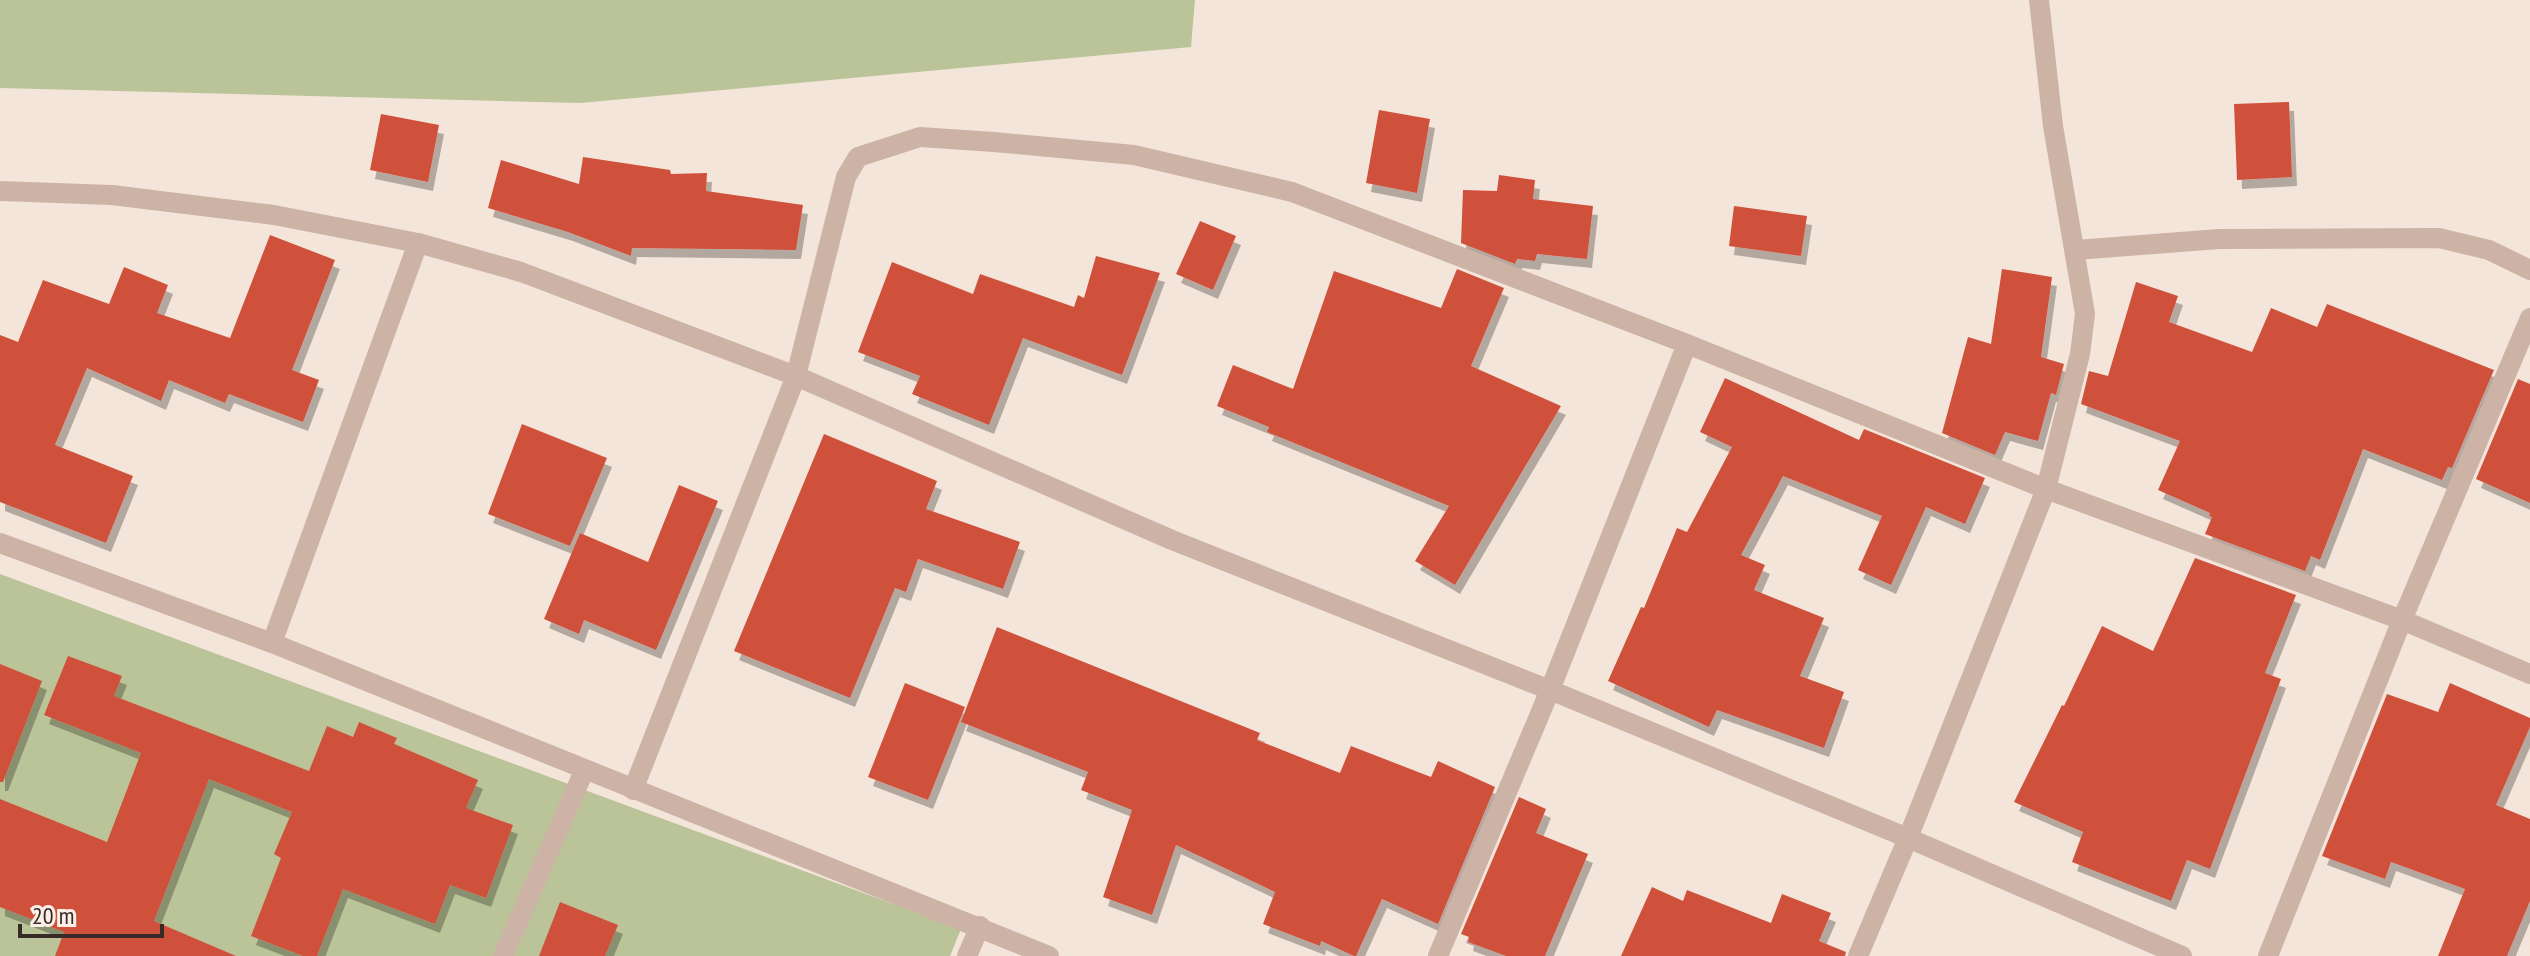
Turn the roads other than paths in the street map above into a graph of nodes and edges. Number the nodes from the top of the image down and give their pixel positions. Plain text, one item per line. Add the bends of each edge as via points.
1 (2039, 0) edge
2 (0, 191) edge
3 (418, 243) junction
4 (2076, 250) junction
5 (2530, 270) edge
6 (2530, 318) edge
7 (1687, 344) junction
8 (796, 376) junction
9 (2046, 489) junction
10 (0, 543) edge
11 (2402, 620) junction
12 (272, 643) junction
13 (2530, 674) edge
14 (1550, 690) junction
15 (584, 771) junction
16 (633, 790) junction
17 (1908, 838) junction
18 (980, 926) junction
19 (503, 956) edge
20 (967, 956) edge
21 (1049, 956) edge
22 (1438, 956) edge
23 (1858, 956) edge
24 (2182, 956) edge
25 (2268, 956) edge

1 - 4 street via 2053,126
2 - 3 street via 112,195 274,215
3 - 8 street via 521,272
3 - 12 street
4 - 5 street via 2219,239 2439,238 2489,250
4 - 9 street via 2085,314 2080,354
6 - 11 street
7 - 8 street via 1292,192 1134,155 920,137 858,157 846,177
7 - 9 street
7 - 14 street
8 - 14 street via 1172,540
8 - 16 street
9 - 11 street
9 - 17 street
10 - 12 street
11 - 13 street
11 - 25 street
12 - 15 street
14 - 17 street
14 - 22 street
15 - 16 street
15 - 19 street
16 - 18 street
17 - 23 street
17 - 24 street
18 - 20 street
18 - 21 street

